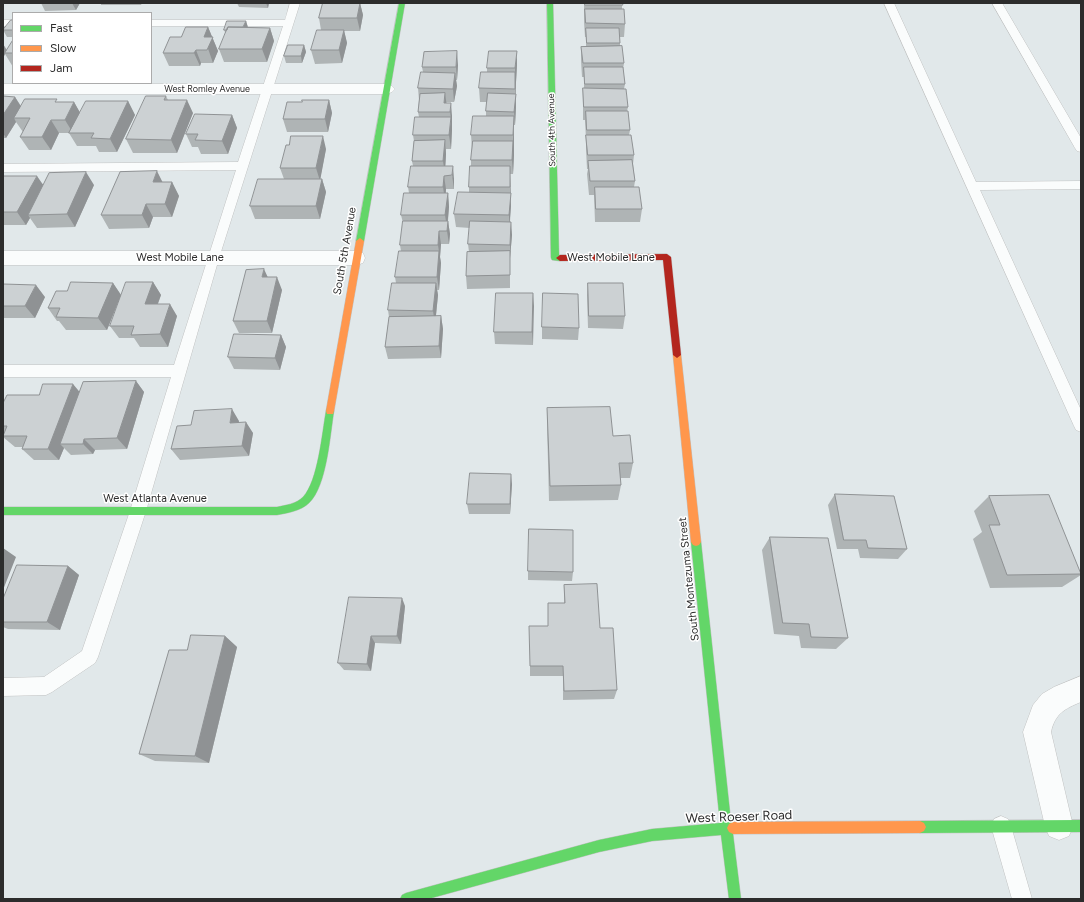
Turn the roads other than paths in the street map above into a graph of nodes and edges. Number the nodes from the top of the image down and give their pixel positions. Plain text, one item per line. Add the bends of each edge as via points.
1 (295, 3) edge
2 (402, 3) edge
3 (550, 3) edge
4 (889, 3) edge
5 (997, 3) edge
6 (152, 23) edge
7 (289, 23) junction
8 (3, 89) edge
9 (267, 89) junction
10 (387, 90) junction
11 (1081, 148) edge
12 (242, 166) junction
13 (3, 168) edge
14 (1081, 185) edge
15 (972, 186) junction
16 (667, 257) joint
17 (3, 258) edge
18 (213, 258) junction
19 (356, 258) junction
20 (555, 258) joint
21 (3, 371) edge
22 (179, 371) junction
23 (1081, 426) edge
24 (306, 500) joint
25 (3, 511) edge
26 (138, 511) junction
27 (3, 687) edge
28 (1081, 689) edge
29 (1001, 826) junction
30 (1070, 826) edge
31 (726, 828) junction
32 (406, 899) edge
33 (735, 899) edge
34 (1022, 899) edge

1 - 7 lane
2 - 10 street, South 5th Avenue
3 - 20 street, South 4th Avenue
4 - 15 lane
5 - 11 lane
6 - 7 lane
7 - 9 lane
8 - 9 street, West Romley Avenue
9 - 10 street, West Romley Avenue
9 - 12 lane
10 - 19 street, South 5th Avenue
12 - 13 lane
12 - 18 lane
14 - 15 lane
15 - 23 lane
16 - 20 street, West Mobile Lane
16 - 31 street, South Montezuma Street
17 - 18 street, West Mobile Lane
18 - 19 street, West Mobile Lane
18 - 22 lane
19 - 24 street, South 5th Avenue via 318,476 314,490
21 - 22 lane
22 - 26 lane
24 - 26 street, West Atlanta Avenue via 277,511
25 - 26 street, West Atlanta Avenue
26 - 27 lane via 89,657 46,686
28 - 30 street via 1056,699 1047,707 1040,717 1037,732
29 - 30 street, West Roeser Road
29 - 31 street, West Roeser Road
29 - 34 lane
31 - 32 street, West Roeser Road via 652,835 599,846
31 - 33 street, South Montezuma Street

